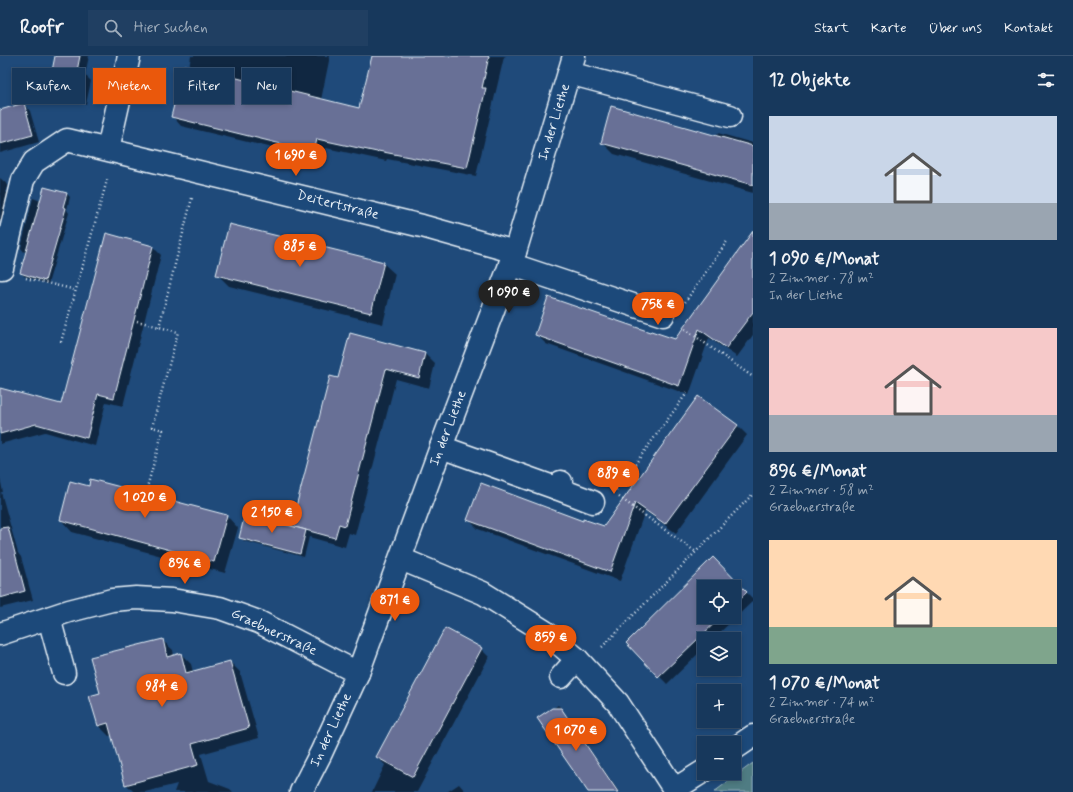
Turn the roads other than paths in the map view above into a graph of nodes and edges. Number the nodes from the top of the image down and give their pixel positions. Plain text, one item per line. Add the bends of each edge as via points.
1 (129, 56) edge
2 (571, 65) edge
3 (730, 116) dead end
4 (108, 149) junction
5 (512, 258) junction
6 (2, 268) road end
7 (668, 318) road end
8 (441, 447) junction
9 (593, 502) dead end
10 (401, 559) junction
11 (49, 618) junction
12 (0, 634) edge
13 (580, 662) junction
14 (64, 673) dead end
15 (358, 673) junction
16 (561, 678) dead end
17 (753, 736) edge
18 (741, 744) edge
19 (697, 776) edge
20 (675, 791) edge
21 (301, 792) edge

1 - 4 street
2 - 3 street via 692,101
2 - 5 street, In der Liethe
4 - 5 street, Deitertstraße via 415,224
4 - 6 street, Deitertstraße via 67,140 34,162 23,180
5 - 7 street, Deitertstraße via 630,299
5 - 8 street, In der Liethe
8 - 9 street via 558,485
8 - 10 street, In der Liethe
10 - 13 street via 482,592 544,631
10 - 15 street, In der Liethe
11 - 12 street, Graebnerstraße
11 - 14 street
11 - 15 street, Graebnerstraße via 112,600 136,598 172,600 220,608 259,622
13 - 16 street
13 - 20 street via 618,703
15 - 21 street, In der Liethe
17 - 18 street
19 - 20 street

